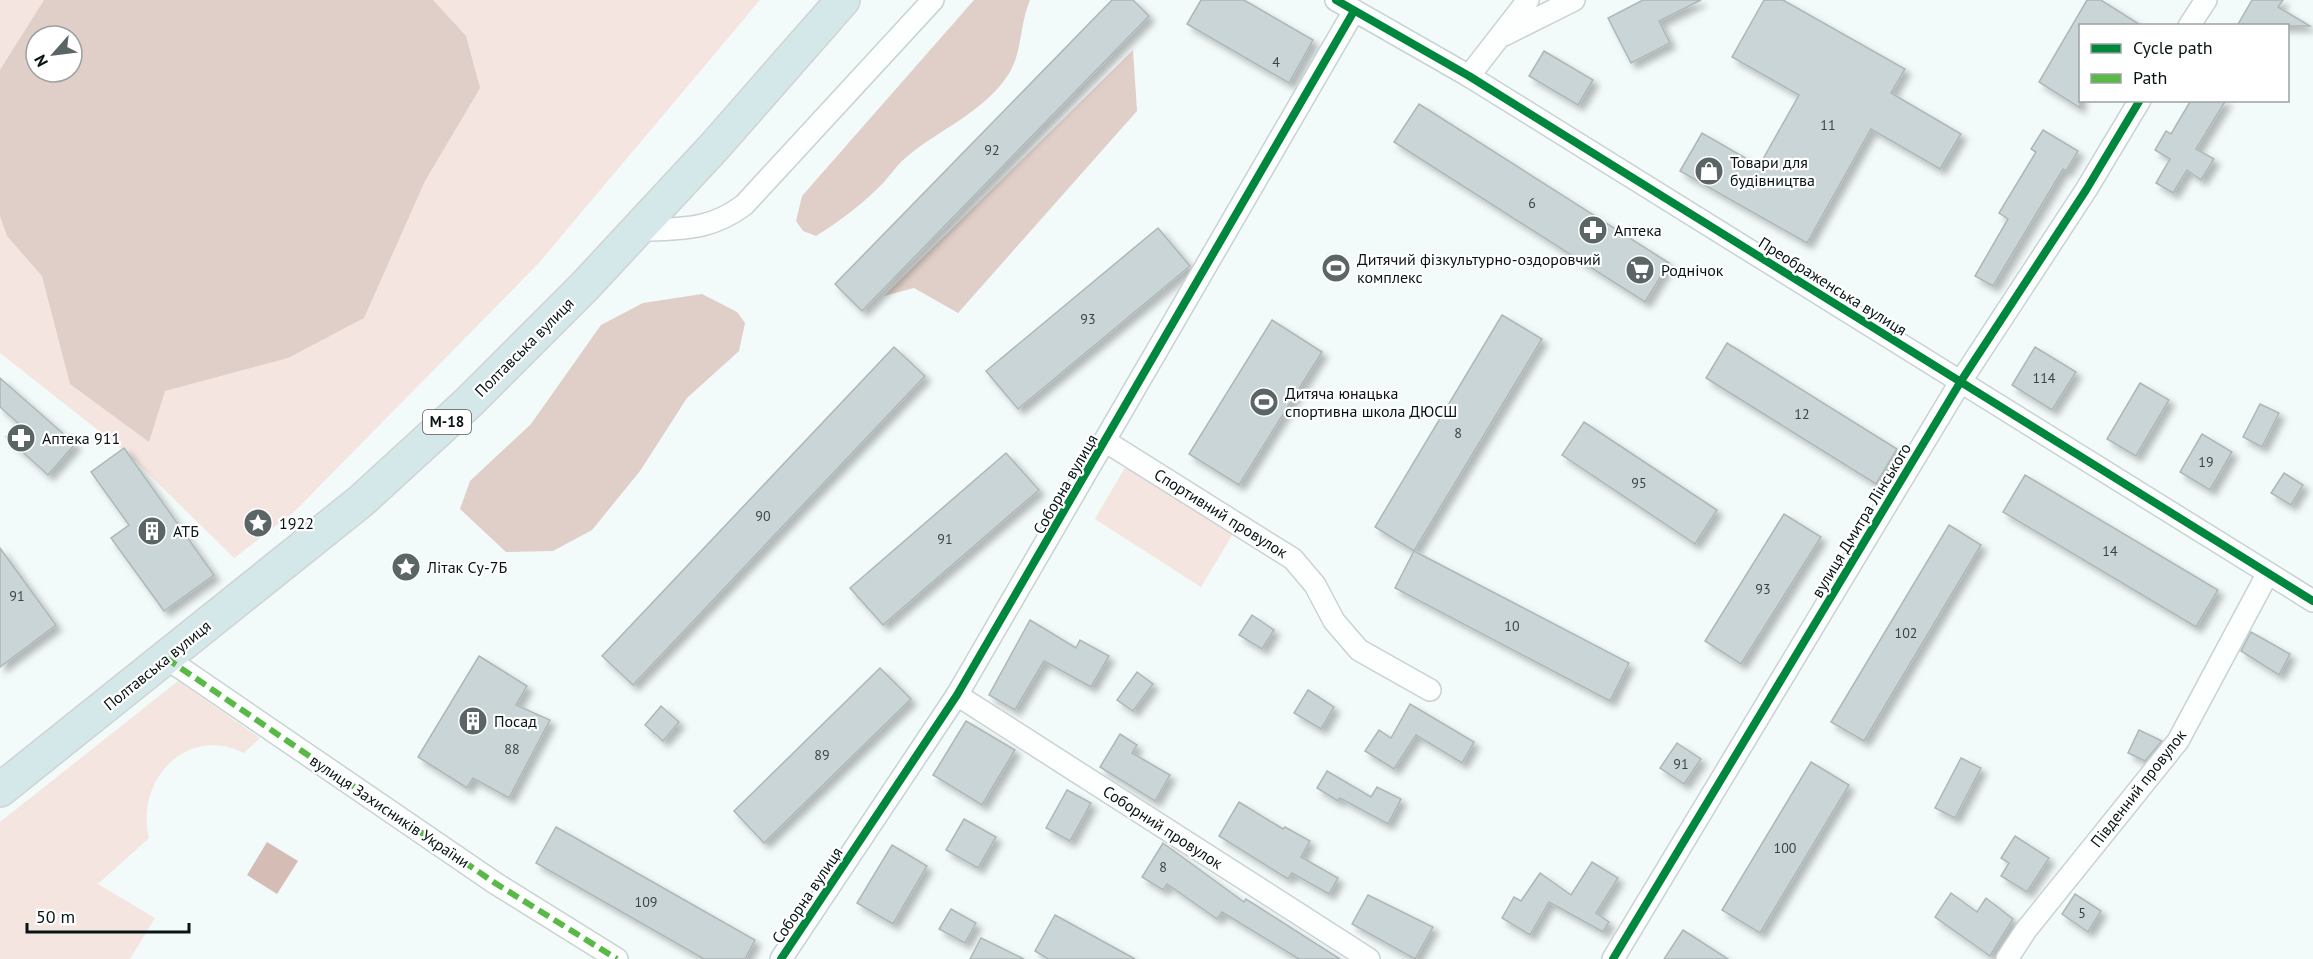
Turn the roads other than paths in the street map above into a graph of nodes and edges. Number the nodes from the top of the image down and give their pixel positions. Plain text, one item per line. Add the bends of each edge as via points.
1 (843, 0) edge
2 (933, 0) edge
3 (1528, 0) edge
4 (1574, 0) edge
5 (2206, 0) edge
6 (1345, 5) edge
7 (2190, 24) edge
8 (1498, 38) junction
9 (1469, 76) junction
10 (2139, 102) edge
11 (636, 231) junction
12 (1960, 381) junction
13 (1105, 441) junction
14 (2268, 573) junction
15 (2313, 601) edge
16 (166, 658) junction
17 (1430, 690) dead end
18 (957, 695) junction
19 (0, 790) edge
20 (617, 959) edge
21 (781, 959) edge
22 (1369, 959) edge
23 (1613, 959) edge
24 (2007, 959) edge

1 - 11 highway, Полтавська вулиця / М-18
2 - 11 street via 744,205 711,225
3 - 8 street
4 - 8 street
5 - 7 street
6 - 9 street, Преображенська вулиця
6 - 13 street, Соборна вулиця
8 - 9 street
9 - 12 street, Преображенська вулиця
10 - 12 street, вулиця Дмитра Лінського via 2086,190
11 - 16 highway, Полтавська вулиця / М-18 via 468,403 361,501
12 - 14 street, Преображенська вулиця
12 - 23 street, вулиця Дмитра Лінського
13 - 17 street, Спортивний провулок via 1293,559 1315,585 1334,621 1359,650
13 - 18 street, Соборна вулиця
14 - 15 street, Преображенська вулиця
14 - 24 street, Південний провулок via 2178,741
16 - 19 highway, Полтавська вулиця / М-18
16 - 20 street, вулиця Захисників України via 495,884
18 - 21 street, Соборна вулиця
18 - 22 street, Соборний провулок

